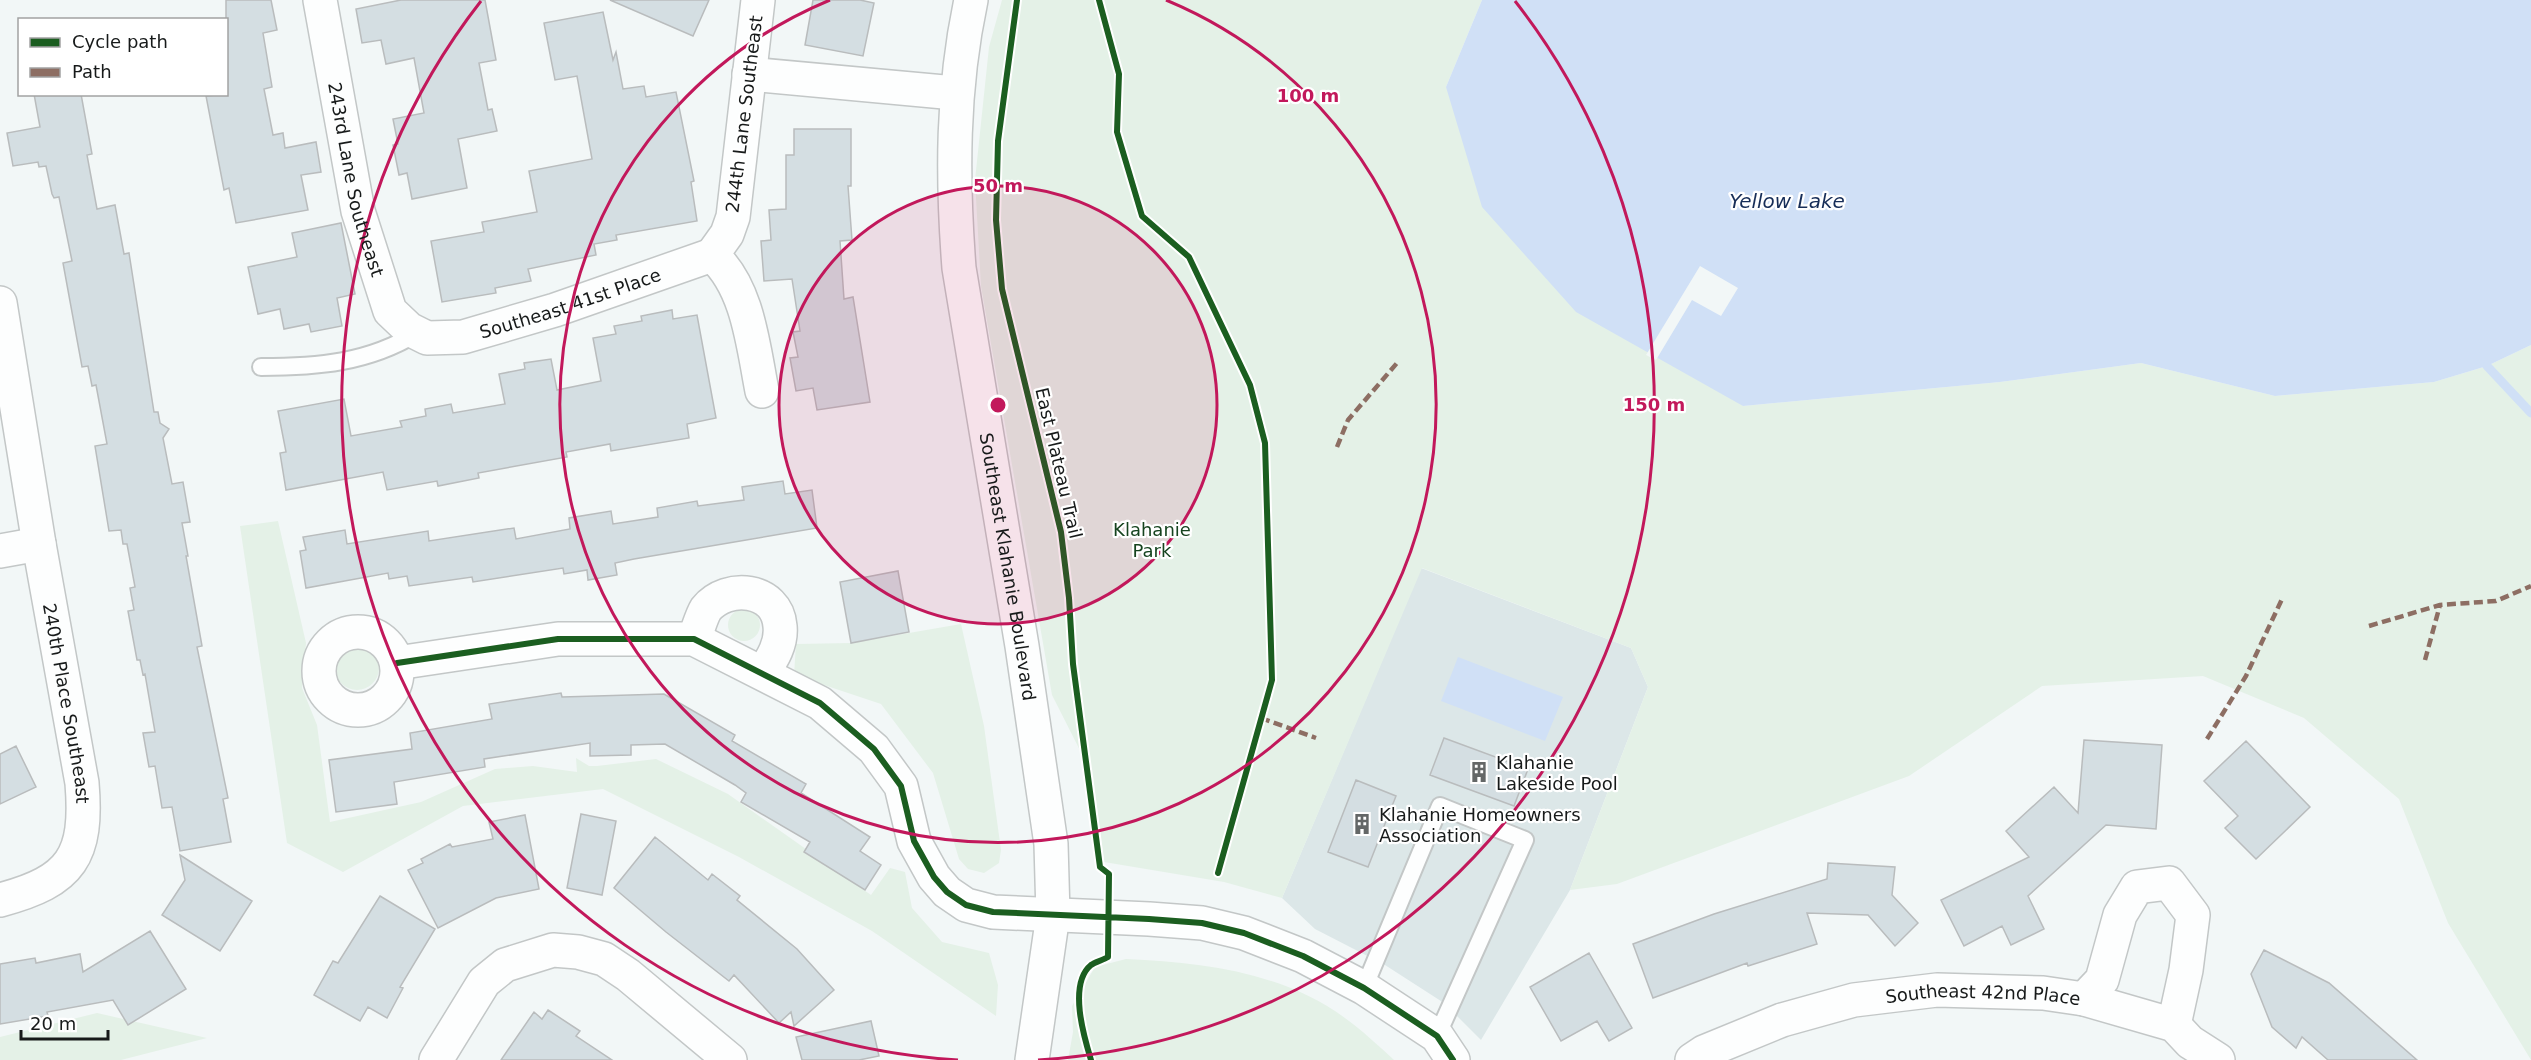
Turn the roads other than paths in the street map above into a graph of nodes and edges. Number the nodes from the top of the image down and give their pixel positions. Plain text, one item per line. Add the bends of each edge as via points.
1 (320, 0) edge
2 (758, 0) edge
3 (971, 0) edge
4 (749, 74) junction
5 (956, 93) junction
6 (712, 255) junction
7 (0, 303) edge
8 (422, 335) junction
9 (261, 367) dead end
10 (762, 391) dead end
11 (39, 544) junction
12 (0, 551) edge
13 (694, 639) junction
14 (396, 663) dead end
15 (763, 673) junction
16 (0, 900) edge
17 (1053, 915) junction
18 (1364, 988) junction
19 (2084, 999) junction
20 (2174, 1025) junction
21 (1445, 1048) edge
22 (436, 1060) edge
23 (730, 1060) edge
24 (1032, 1060) edge
25 (1692, 1060) edge
26 (2218, 1060) edge

1 - 8 street, 243rd Lane Southeast via 358,211 390,311 398,321
2 - 4 street, 244th Lane Southeast
3 - 5 street, Southeast Klahanie Boulevard
4 - 5 street
4 - 6 street, 244th Lane Southeast via 734,217
5 - 17 street, Southeast Klahanie Boulevard via 955,215 959,268 1051,844
6 - 8 street, Southeast 41st Place via 463,337
6 - 10 street via 733,280
7 - 11 street, 240th Place Southeast
8 - 9 lane via 363,357 313,365
11 - 12 street
11 - 16 street, 240th Place Southeast via 85,818 82,841 73,862 30,889
13 - 14 street via 558,639
13 - 15 street
13 - 15 street via 706,610 724,594 750,591 771,604 781,625 777,651
15 - 17 street via 820,703 874,749 901,786 922,859 947,892 966,905 993,912
17 - 18 street via 1149,919 1244,933 1303,956
17 - 24 street, Southeast Klahanie Boulevard
18 - 21 street
18 - 21 lane via 1440,806 1525,840
19 - 20 street
19 - 20 street, Southeast 42nd Place via 2102,980 2120,915 2138,887 2169,883 2193,915
19 - 25 street, Southeast 42nd Place via 2043,993 1937,990 1854,1000 1782,1020
20 - 26 street via 2190,1042
22 - 23 street via 484,982 505,965 553,950 604,959

